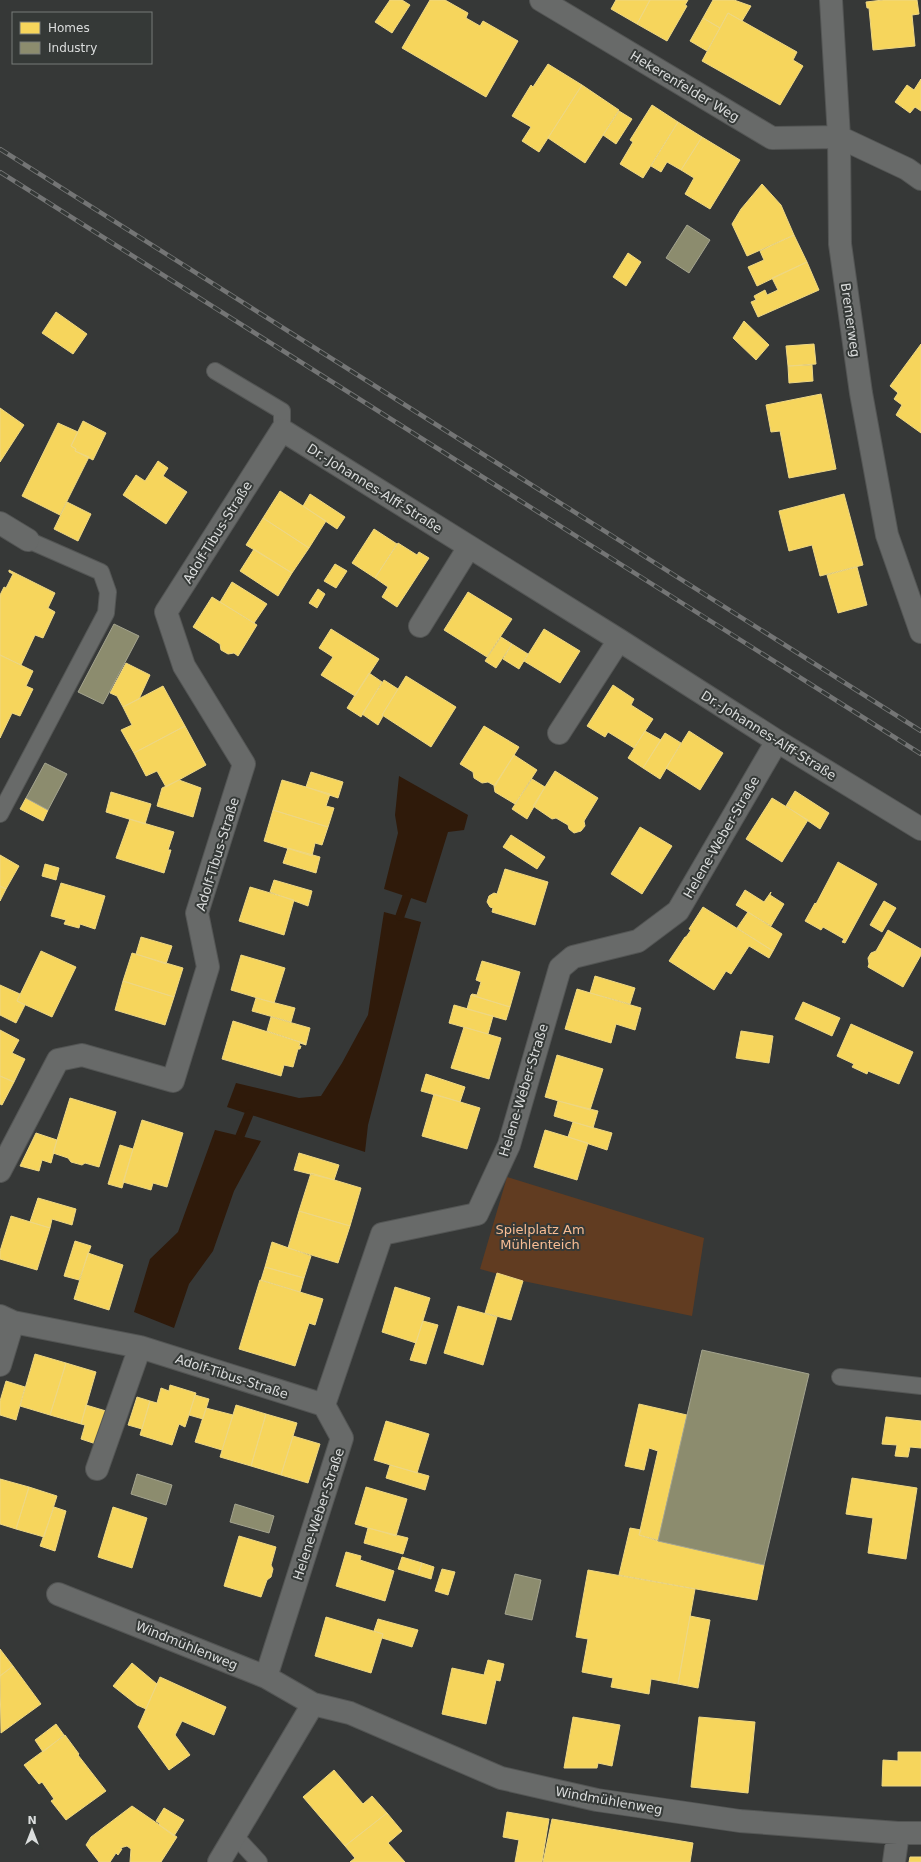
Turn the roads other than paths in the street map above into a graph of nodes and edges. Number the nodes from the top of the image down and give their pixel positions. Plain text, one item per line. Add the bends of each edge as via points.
1 (541, 0) edge
2 (831, 0) edge
3 (839, 137) junction
4 (921, 179) edge
5 (215, 370) dead end
6 (282, 430) junction
7 (0, 523) edge
8 (28, 540) joint
9 (469, 546) junction
10 (420, 626) dead end
11 (921, 632) edge
12 (619, 640) junction
13 (559, 733) dead end
14 (776, 741) junction
15 (0, 814) edge
16 (921, 829) edge
17 (0, 1171) edge
18 (7, 1319) edge
19 (140, 1347) junction
20 (0, 1365) edge
21 (840, 1377) dead end
22 (921, 1386) edge
23 (324, 1405) junction
24 (97, 1469) dead end
25 (58, 1594) dead end
26 (266, 1677) junction
27 (313, 1704) junction
28 (898, 1833) junction
29 (921, 1833) edge
30 (235, 1836) junction
31 (219, 1862) edge
32 (259, 1862) edge
33 (894, 1862) edge

1 - 3 street, Hekerenfelder Weg via 772,138
2 - 3 street, Bremerweg
3 - 4 street via 907,169
3 - 11 street, Bremerweg via 840,244 861,393 886,535
5 - 6 lane via 282,412
6 - 9 street, Dr.-Johannes-Alff-Straße
6 - 17 street, Adolf-Tibus-Straße via 166,612 184,666 244,764 197,913 208,967 173,1081 82,1055 58,1060
7 - 8 street
8 - 15 lane via 101,572 108,592 106,613
9 - 10 street
9 - 12 street, Dr.-Johannes-Alff-Straße
12 - 13 street
12 - 14 street, Dr.-Johannes-Alff-Straße
14 - 16 street, Dr.-Johannes-Alff-Straße
14 - 23 street, Helene-Weber-Straße via 678,911 638,942 573,957 560,968 509,1145 477,1214 382,1234
18 - 19 street, Adolf-Tibus-Straße
18 - 20 street, Adolf-Tibus-Straße
19 - 23 street, Adolf-Tibus-Straße
19 - 24 street
21 - 22 lane
23 - 26 street, Helene-Weber-Straße via 342,1438
25 - 26 street, Windmühlenweg
26 - 27 street, Windmühlenweg
27 - 28 street, Windmühlenweg via 350,1713 501,1778 597,1800 740,1821
27 - 30 street
28 - 29 street, Windmühlenweg
28 - 33 street
30 - 31 street
30 - 32 lane

